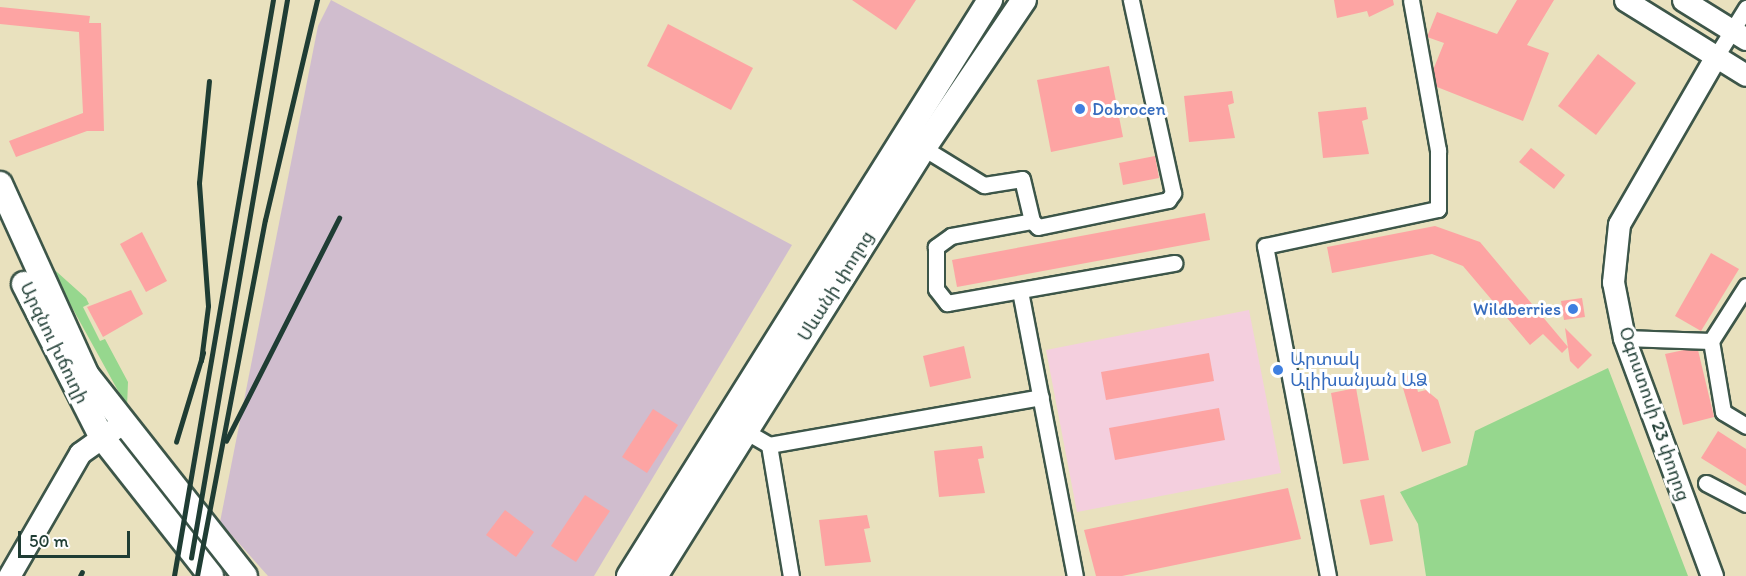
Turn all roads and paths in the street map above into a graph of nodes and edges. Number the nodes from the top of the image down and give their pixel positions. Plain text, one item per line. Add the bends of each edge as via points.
1 (990, 0) edge
2 (1024, 0) edge
3 (1131, 0) edge
4 (1411, 0) edge
5 (1624, 0) edge
6 (1683, 0) edge
7 (1746, 8) edge
8 (1739, 34) edge
9 (1715, 58) junction
10 (1746, 75) edge
11 (914, 142) junction
12 (0, 184) edge
13 (1032, 221) junction
14 (0, 230) edge
15 (1175, 263) dead end
16 (1746, 286) edge
17 (1020, 291) junction
18 (1624, 338) junction
19 (1711, 341) junction
20 (1041, 397) junction
21 (1746, 426) edge
22 (745, 431) junction
23 (112, 438) junction
24 (769, 445) junction
25 (1706, 483) dead end
26 (1746, 504) edge
27 (9, 576) edge
28 (211, 576) edge
29 (245, 576) edge
30 (629, 576) edge
31 (655, 576) edge
32 (791, 576) edge
33 (1075, 576) edge
34 (1328, 576) edge
35 (1712, 576) edge

1 - 11 main road, Սևանի փողոց
2 - 11 main road, Սևանի փողոց
3 - 13 street via 1172,197 1038,227
4 - 34 street via 1438,150 1438,209 1265,246
5 - 9 street
6 - 8 street
7 - 8 street
8 - 9 street
9 - 10 street
9 - 18 street, Օգոստոսի 23 փողոց via 1619,224 1613,282
11 - 13 street via 984,185 1022,178
11 - 22 main road, Սևանի փողոց
11 - 30 main road, Սևանի փողոց
12 - 23 main road
13 - 17 street via 951,236 932,256 936,289 947,303
14 - 23 main road, Արզնու խճուղի via 46,335
15 - 17 street
16 - 19 street
17 - 20 street
18 - 19 street
18 - 35 street, Օգոստոսի 23 փողոց
19 - 21 street via 1723,412
20 - 24 street
20 - 33 street
22 - 24 street
22 - 31 main road, Սևանի փողոց
23 - 27 street via 80,453
23 - 28 main road
23 - 29 main road
24 - 32 street
25 - 26 street

